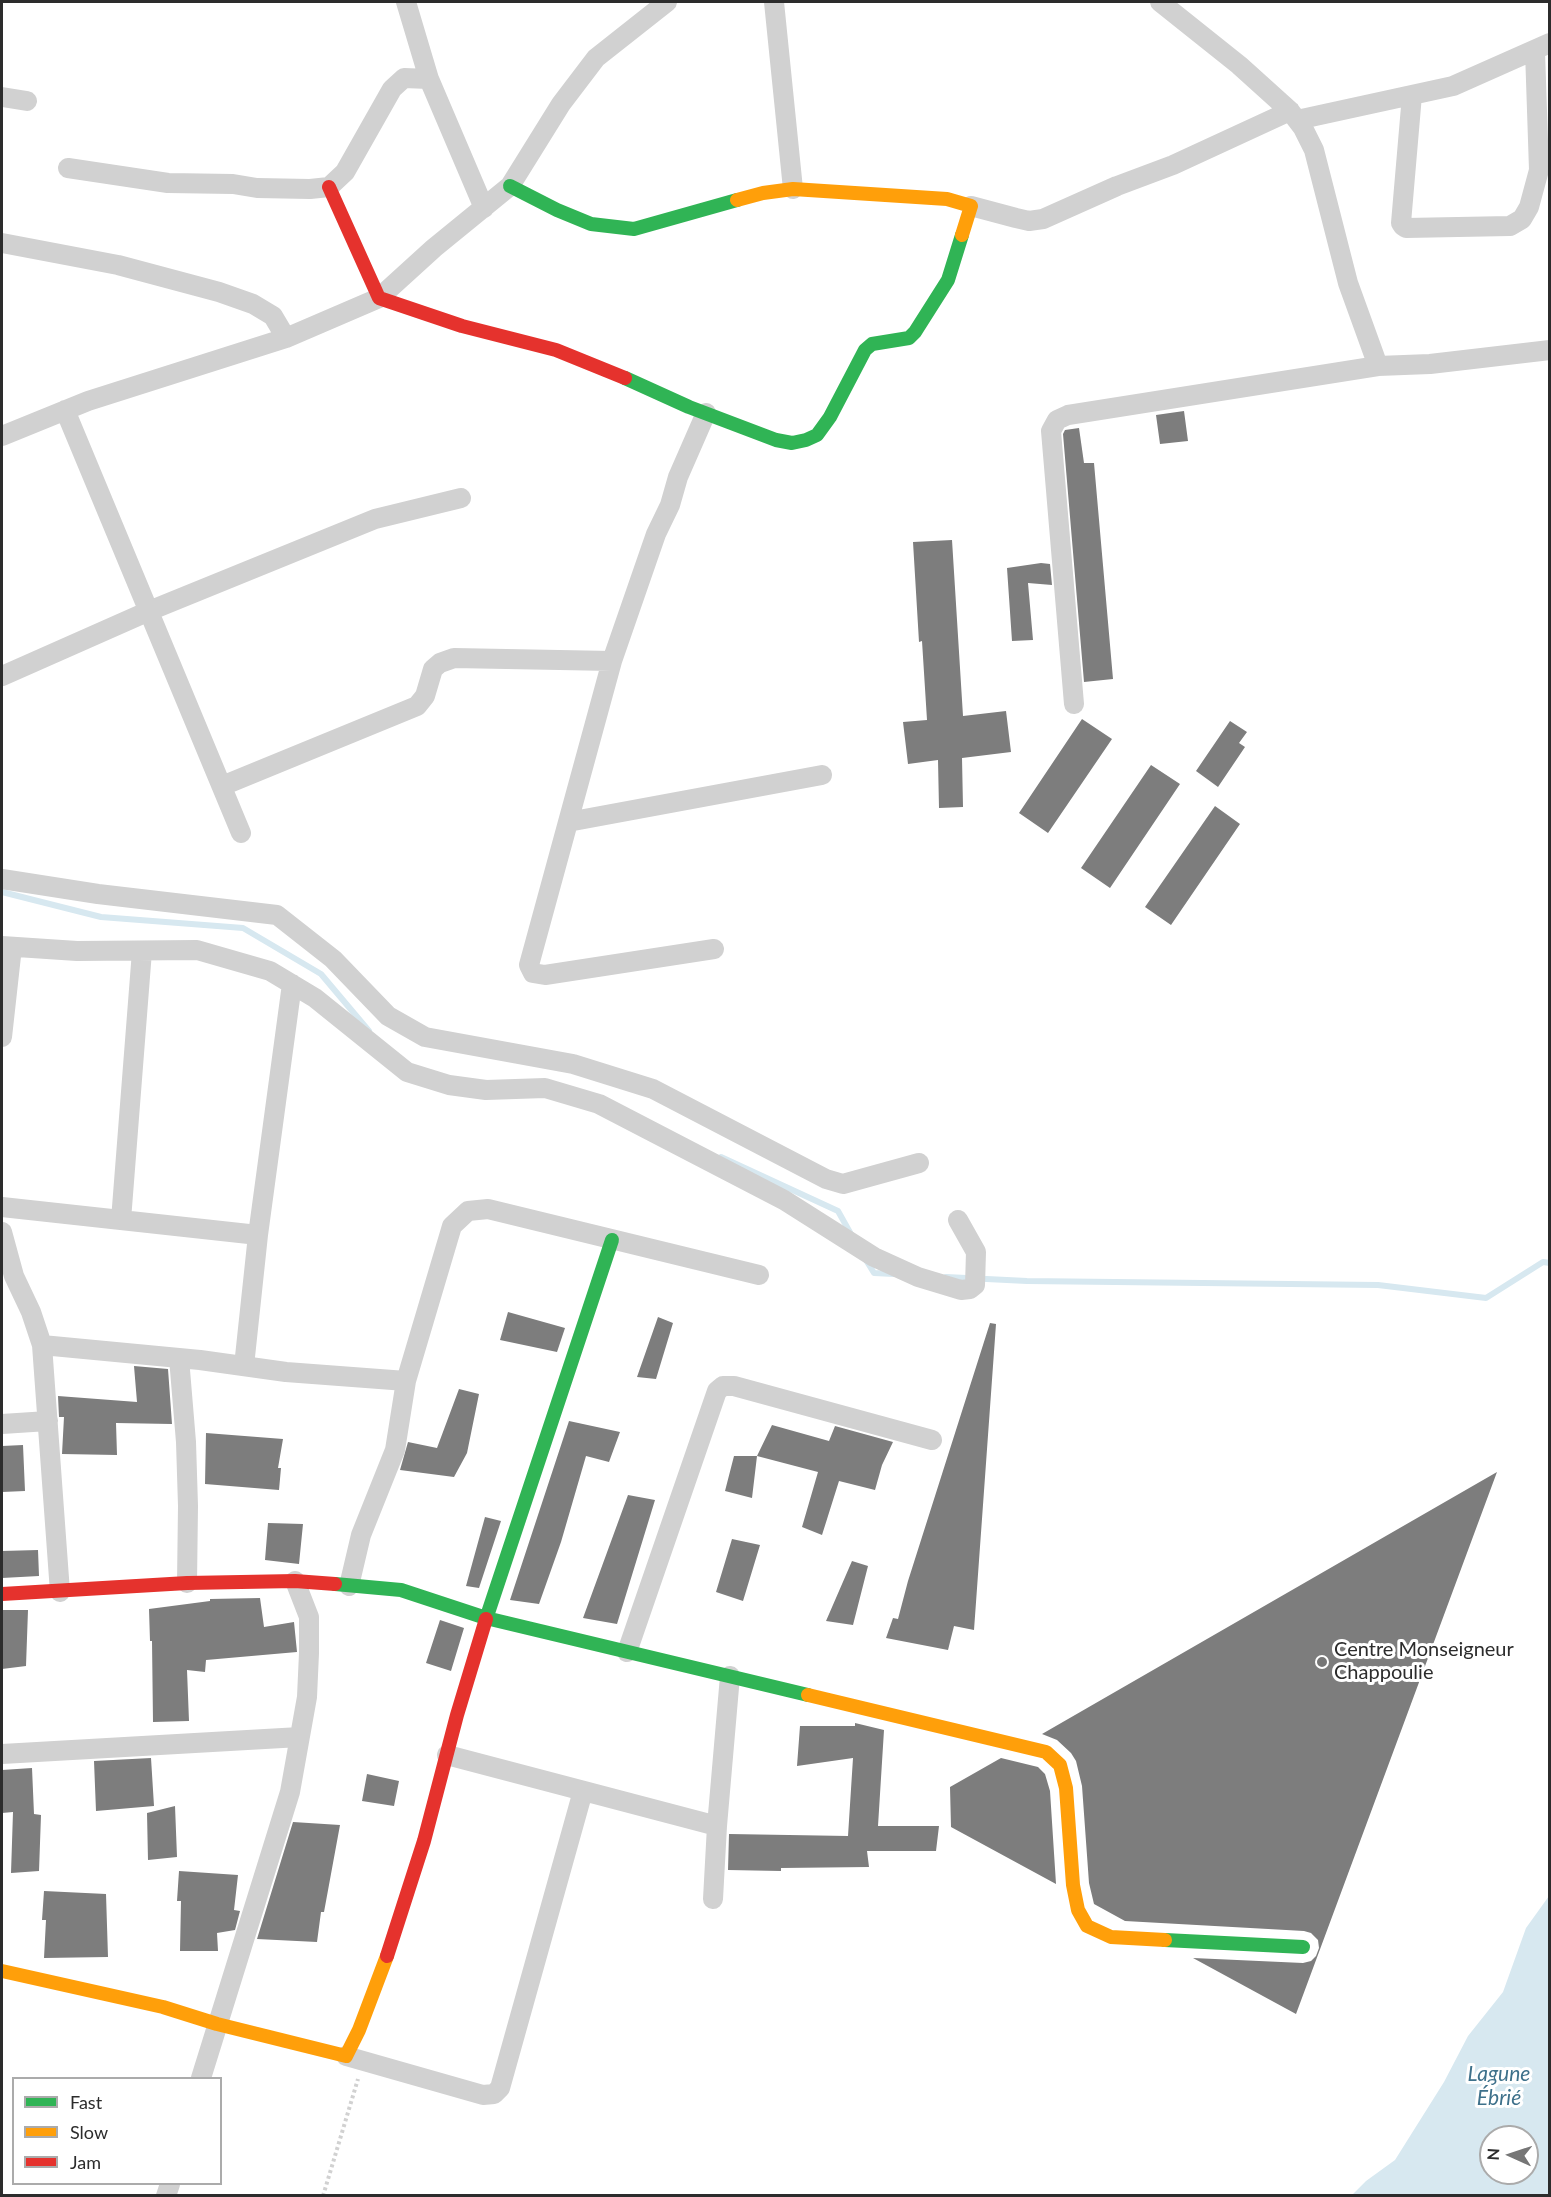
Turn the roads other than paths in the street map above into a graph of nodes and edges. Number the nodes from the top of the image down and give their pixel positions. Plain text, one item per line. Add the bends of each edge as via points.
1 (406, 2) edge
2 (667, 2) edge
3 (774, 2) edge
4 (1161, 2) edge
5 (1542, 47) edge
6 (429, 78) junction
7 (1412, 95) junction
8 (2, 97) edge
9 (27, 101) dead end
10 (1293, 115) junction
11 (68, 168) dead end
12 (510, 186) junction
13 (329, 187) junction
14 (793, 189) junction
15 (971, 206) junction
16 (484, 208) junction
17 (2, 243) edge
18 (379, 298) junction
19 (286, 338) junction
20 (1550, 350) edge
21 (1378, 366) junction
22 (65, 410) junction
23 (706, 414) junction
24 (2, 436) edge
25 (461, 498) dead end
26 (149, 611) junction
27 (612, 661) junction
28 (2, 676) edge
29 (1074, 704) dead end
30 (822, 775) dead end
31 (222, 786) junction
32 (568, 822) junction
33 (241, 833) dead end
34 (2, 879) edge
35 (7, 946) edge
36 (714, 949) dead end
37 (142, 951) junction
38 (292, 984) junction
39 (2, 1037) edge
40 (919, 1163) dead end
41 (2, 1207) edge
42 (121, 1220) junction
43 (958, 1220) dead end
44 (2, 1232) edge
45 (258, 1235) junction
46 (612, 1240) junction
47 (759, 1275) dead end
48 (8, 1276) edge
49 (42, 1345) junction
50 (179, 1359) junction
51 (244, 1366) junction
52 (406, 1381) junction
53 (48, 1421) junction
54 (2, 1424) edge
55 (932, 1440) dead end
56 (295, 1581) junction
57 (187, 1583) junction
58 (349, 1586) junction
59 (60, 1592) junction
60 (2, 1594) edge
61 (486, 1618) junction
62 (627, 1652) junction
63 (730, 1676) junction
64 (300, 1737) junction
65 (2, 1754) edge
66 (447, 1755) junction
67 (583, 1791) junction
68 (717, 1826) junction
69 (713, 1899) dead end
70 (1303, 1947) dead end
71 (2, 1971) edge
72 (217, 2024) junction
73 (354, 2058) junction
74 (202, 2077) edge

1 - 6 street
2 - 12 street via 596,58 561,104
3 - 14 street
4 - 10 street
5 - 7 street via 1453,86
5 - 7 street via 1539,170 1529,207 1522,219 1510,226 1403,226
6 - 13 street via 404,78 392,89 345,172
6 - 16 street
7 - 10 street
8 - 9 street
10 - 15 street via 1043,219 1016,219
10 - 21 street via 1314,150 1348,283
11 - 13 street via 168,183
12 - 14 street via 591,224 634,229 751,196
12 - 16 street
13 - 18 street
14 - 15 street via 920,196
15 - 23 street via 948,280 915,332 909,338 872,344 865,350 817,435 792,443 776,440
16 - 18 street
17 - 19 street via 118,265 219,292 273,316
18 - 19 street
18 - 23 street via 462,327 556,350
19 - 22 street
20 - 21 street
21 - 29 street via 1068,415 1057,420 1051,431
22 - 24 street
22 - 26 street
23 - 27 street via 656,534
25 - 26 street via 375,519
26 - 28 street
26 - 31 street
27 - 31 street via 454,658 433,669 425,696 417,706
27 - 32 street
30 - 32 street
31 - 33 street
32 - 36 street via 529,965 533,974
34 - 40 street via 277,915 333,959 388,1016 425,1037 573,1064 653,1089 826,1179 843,1184
35 - 37 street
35 - 39 street
37 - 38 street via 197,950 270,971
37 - 42 street
38 - 43 street via 407,1072 449,1086 486,1090 545,1088 599,1104 784,1200 874,1257 918,1277 961,1290 975,1285 976,1252
38 - 45 street
41 - 42 street
42 - 45 street
44 - 48 street
45 - 51 street
46 - 47 street
46 - 52 street via 488,1209 468,1211 452,1226
46 - 61 street
48 - 49 street via 31,1312
49 - 50 street
49 - 53 street
50 - 51 street
50 - 57 street via 186,1442
51 - 52 street
52 - 58 street via 394,1450 361,1535
53 - 54 street
53 - 59 street
55 - 62 street via 723,1386 717,1391
56 - 57 street
56 - 58 street
56 - 64 street via 309,1617 307,1697
57 - 59 street
58 - 61 street via 401,1590
59 - 60 street
61 - 62 street
61 - 66 street
62 - 63 street
63 - 68 street
63 - 70 street via 1046,1752 1060,1765 1066,1788 1072,1885 1087,1926 1111,1937
64 - 65 street
64 - 72 street via 290,1792
66 - 67 street
66 - 73 street via 424,1841 391,1947 359,2031
67 - 68 street
67 - 73 street via 500,2088 494,2094 483,2095
68 - 69 street
71 - 72 street via 164,2007
72 - 73 street
72 - 74 street

